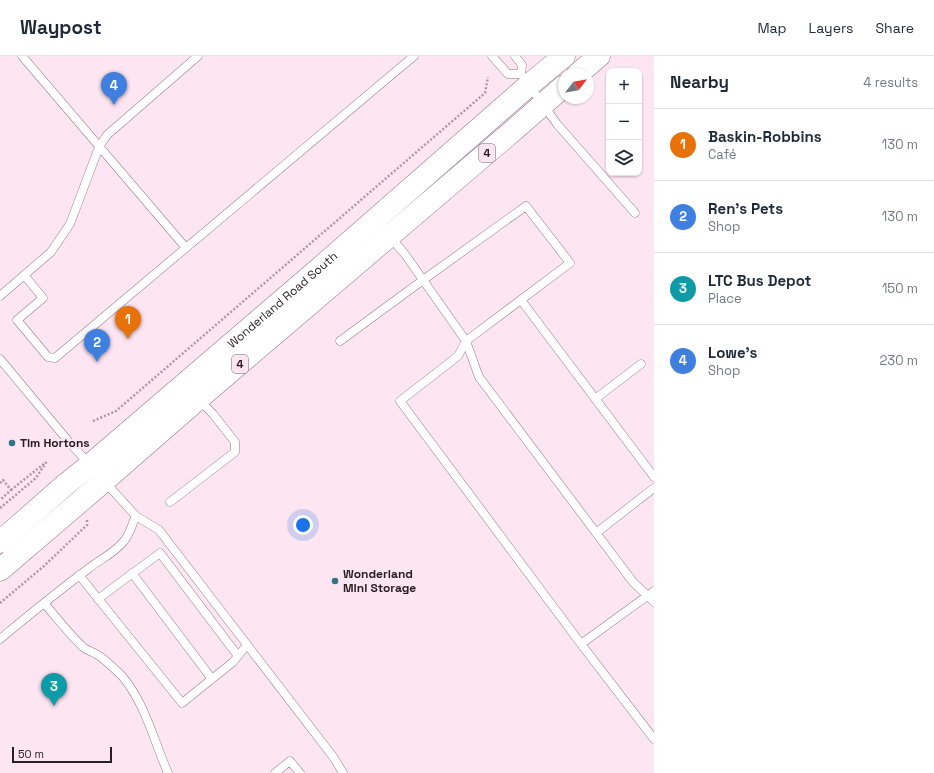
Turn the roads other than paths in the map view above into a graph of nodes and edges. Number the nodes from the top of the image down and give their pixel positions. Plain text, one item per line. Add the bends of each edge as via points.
1 (22, 56) edge
2 (198, 56) edge
3 (414, 56) edge
4 (492, 56) edge
5 (515, 56) edge
6 (564, 56) edge
7 (599, 56) edge
8 (585, 68) edge
9 (525, 80) junction
10 (558, 92) edge
11 (544, 105) junction
12 (99, 147) junction
13 (635, 213) dead end
14 (390, 236) junction
15 (186, 248) junction
16 (24, 275) junction
17 (423, 280) junction
18 (0, 296) edge
19 (521, 300) junction
20 (340, 341) dead end
21 (466, 341) junction
22 (0, 359) edge
23 (641, 364) dead end
24 (198, 399) junction
25 (595, 399) junction
26 (97, 473) junction
27 (654, 477) edge
28 (654, 488) edge
29 (170, 502) dead end
30 (136, 516) junction
31 (596, 533) junction
32 (0, 542) edge
33 (0, 570) edge
34 (132, 573) junction
35 (79, 575) junction
36 (652, 596) edge
37 (98, 598) junction
38 (44, 603) junction
39 (0, 639) edge
40 (581, 644) junction
41 (247, 645) junction
42 (238, 656) junction
43 (212, 679) junction
44 (654, 739) edge
45 (168, 773) edge
46 (275, 773) edge
47 (300, 773) edge
48 (343, 773) edge

1 - 12 lane
2 - 12 lane via 106,135
3 - 15 lane
4 - 9 lane via 508,74
5 - 9 lane via 522,65
6 - 9 main road, Wonderland Road South / 4
7 - 8 main road
9 - 11 lane
9 - 26 main road, Wonderland Road South / 4
10 - 11 main road, Wonderland Road South / 4
11 - 13 lane via 569,139
11 - 14 main road, Wonderland Road South / 4
12 - 15 lane
12 - 16 lane via 70,224 51,252
14 - 17 lane
14 - 24 main road, Wonderland Road South / 4
15 - 16 lane via 55,358 48,357 17,320 43,298
16 - 18 lane
17 - 19 lane via 526,206 570,263
17 - 20 lane
17 - 21 lane
19 - 21 lane
19 - 25 lane
21 - 31 lane via 479,377
21 - 40 lane via 458,356 400,401
22 - 26 lane
23 - 25 lane
24 - 26 main road, Wonderland Road South / 4
24 - 29 lane via 235,442 235,452
25 - 27 lane
26 - 30 lane
26 - 32 main road, Wonderland Road South / 4 via 65,485
26 - 33 main road, Wonderland Road South / 4
28 - 31 lane
30 - 35 lane via 124,542
30 - 41 lane via 159,530
31 - 36 lane via 633,582
34 - 37 lane
34 - 42 lane via 160,553
34 - 43 lane
35 - 37 lane
35 - 38 lane
36 - 40 lane
37 - 43 lane via 182,703
38 - 39 lane
38 - 45 lane via 84,649 97,654 121,676 137,696
40 - 44 lane
41 - 42 lane
41 - 48 lane
42 - 43 lane
46 - 47 lane via 290,761

